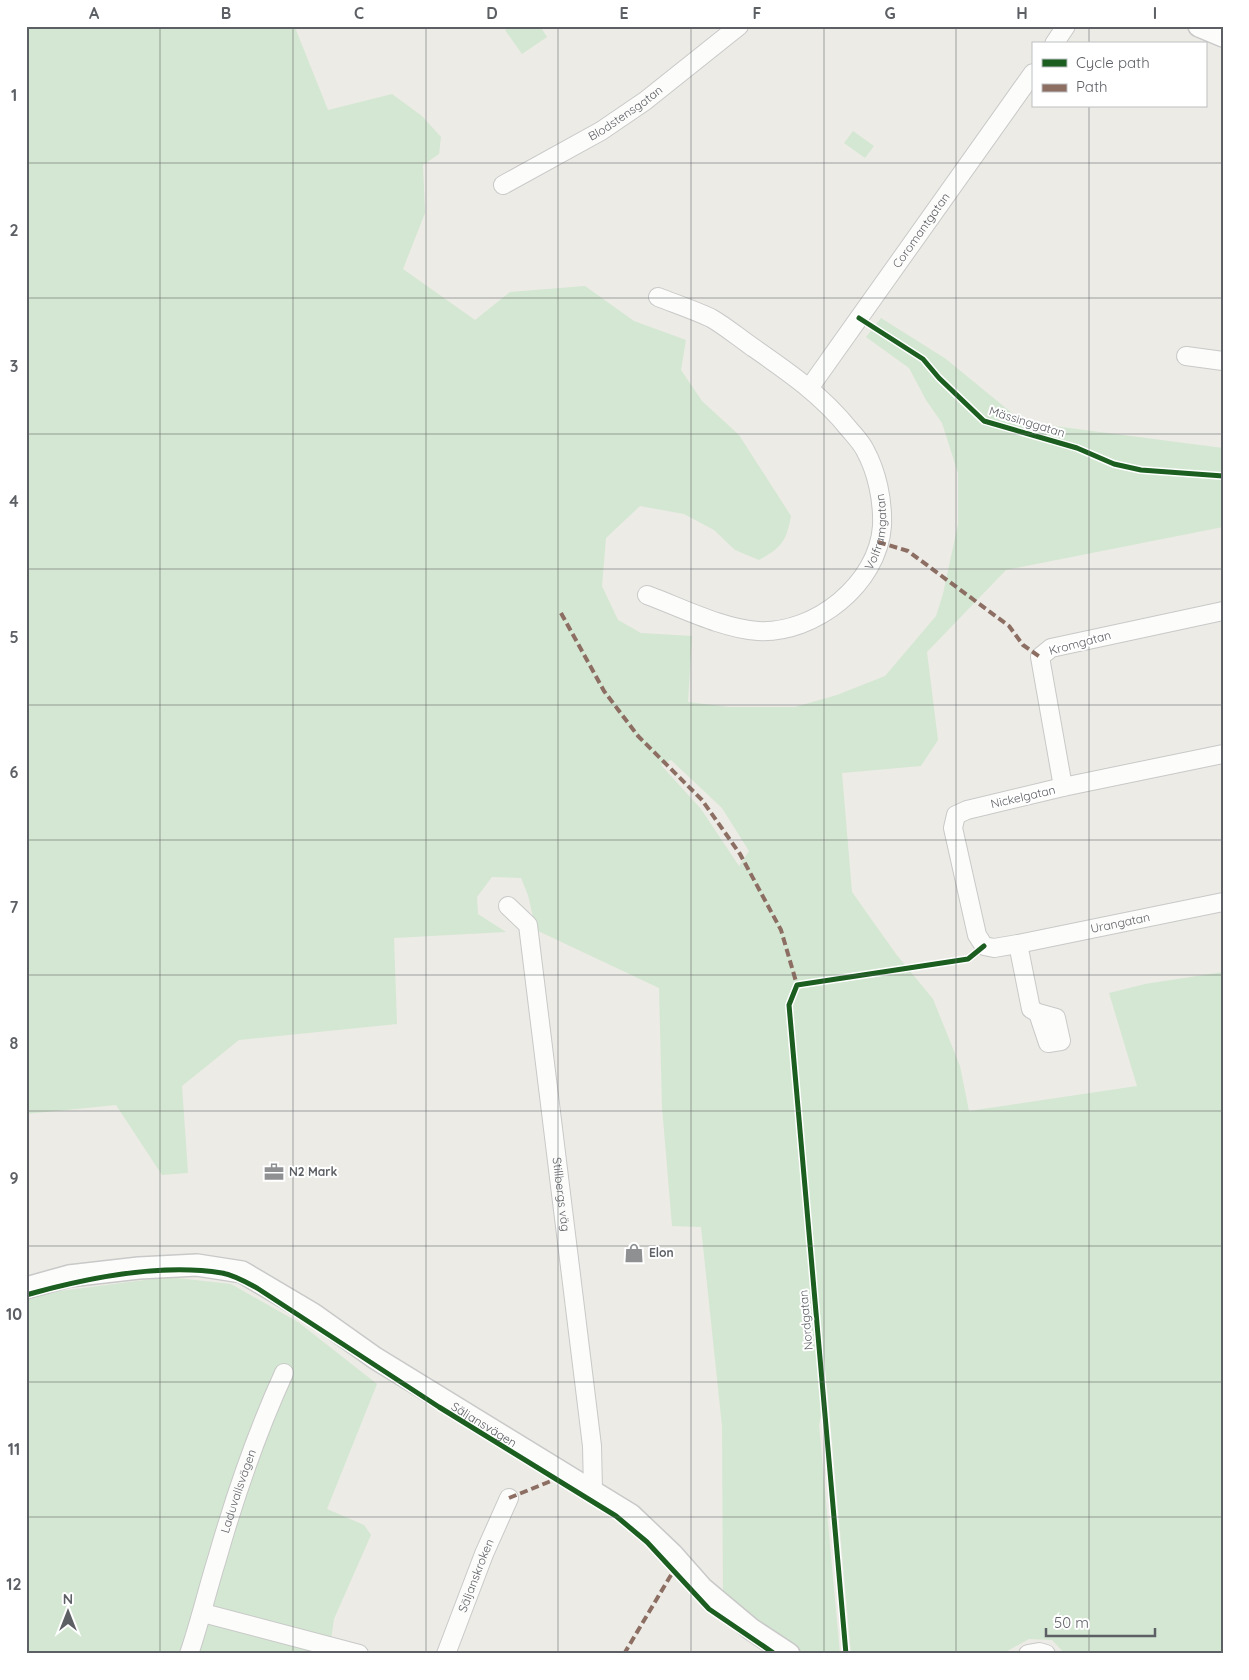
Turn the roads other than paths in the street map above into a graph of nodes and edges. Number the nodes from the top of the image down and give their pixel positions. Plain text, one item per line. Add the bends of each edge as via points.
1 (739, 26) edge
2 (1066, 26) edge
3 (1199, 26) edge
4 (1223, 36) edge
5 (1055, 42) edge
6 (1032, 75) edge
7 (503, 185) dead end
8 (658, 297) dead end
9 (1186, 356) dead end
10 (1223, 361) edge
11 (810, 387) junction
12 (647, 595) dead end
13 (1223, 611) edge
14 (1223, 754) edge
15 (1063, 787) junction
16 (1223, 902) edge
17 (508, 906) dead end
18 (1018, 944) junction
19 (984, 946) joint
20 (1038, 1013) dead end
21 (26, 1288) edge
22 (284, 1373) dead end
23 (592, 1490) junction
24 (509, 1498) dead end
25 (203, 1613) junction
26 (189, 1654) edge
27 (359, 1654) edge
28 (446, 1654) edge
29 (789, 1654) edge
30 (1028, 1654) edge
31 (1046, 1654) edge

1 - 7 street, Blodstensgatan via 669,83 601,131
2 - 5 street
3 - 4 street
6 - 11 street, Coromantgatan
8 - 11 street, Volframgatan via 712,319
9 - 10 street
11 - 12 street, Volframgatan via 836,412 864,448 881,500 882,527 874,557 858,583 837,605 810,621 788,628 758,631 727,625
13 - 15 street, Kromgatan via 1051,648 1042,653 1040,657
14 - 15 street, Nickelgatan
15 - 19 street, Nickelgatan via 956,815 953,828 956,846 977,935
16 - 18 street, Urangatan
17 - 23 street, Stillbergs väg via 528,925 592,1446
18 - 19 street, Urangatan via 994,948
18 - 20 street via 1031,1009
21 - 23 street, Säljansvägen via 69,1276 139,1268 197,1265 242,1272 313,1314 375,1358
22 - 25 street, Laduvallsvägen via 262,1424 217,1558
23 - 29 street, Säljansvägen via 631,1515 702,1588
24 - 28 street, Säljanskroken
25 - 26 street, Laduvallsvägen
25 - 27 street
30 - 31 street

